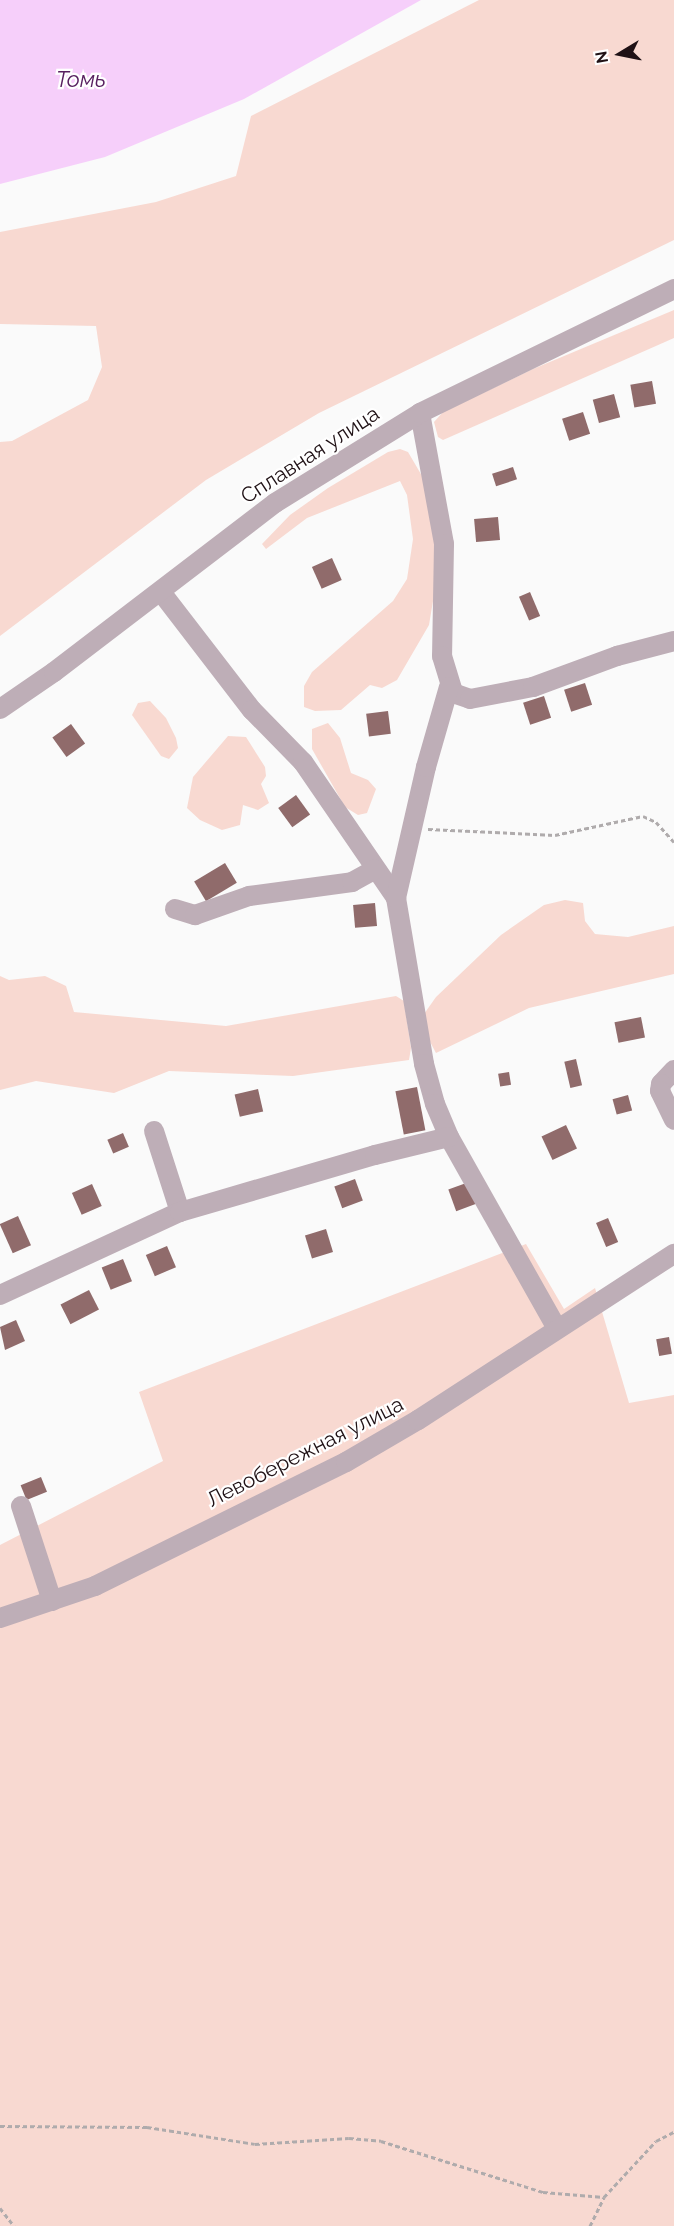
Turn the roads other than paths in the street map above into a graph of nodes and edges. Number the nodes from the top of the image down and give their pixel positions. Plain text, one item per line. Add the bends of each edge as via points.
1 (674, 289) edge
2 (420, 413) junction
3 (161, 592) junction
4 (674, 641) edge
5 (449, 687) junction
6 (0, 709) edge
7 (375, 869) junction
8 (396, 898) junction
9 (175, 909) dead end
10 (674, 1070) edge
11 (674, 1120) edge
12 (154, 1131) dead end
13 (449, 1137) junction
14 (180, 1212) junction
15 (674, 1254) edge
16 (0, 1295) edge
17 (558, 1329) junction
18 (21, 1506) dead end
19 (52, 1601) junction
20 (0, 1618) edge

1 - 2 street, Сплавная улица
2 - 3 street, Сплавная улица via 275,502
2 - 5 street via 444,544 442,657
3 - 6 street, Сплавная улица
3 - 7 street via 252,710 303,762
4 - 5 street via 617,656 532,687 470,699 457,697
5 - 8 street
7 - 8 street
7 - 9 street via 352,882 249,896 195,915
8 - 13 street via 424,1064
10 - 11 street via 661,1084 660,1091
12 - 14 street
13 - 14 street
13 - 17 street
14 - 16 street
15 - 17 street, Левобережная улица
17 - 19 street, Левобережная улица via 346,1462 95,1586
18 - 19 street
19 - 20 street, Левобережная улица

